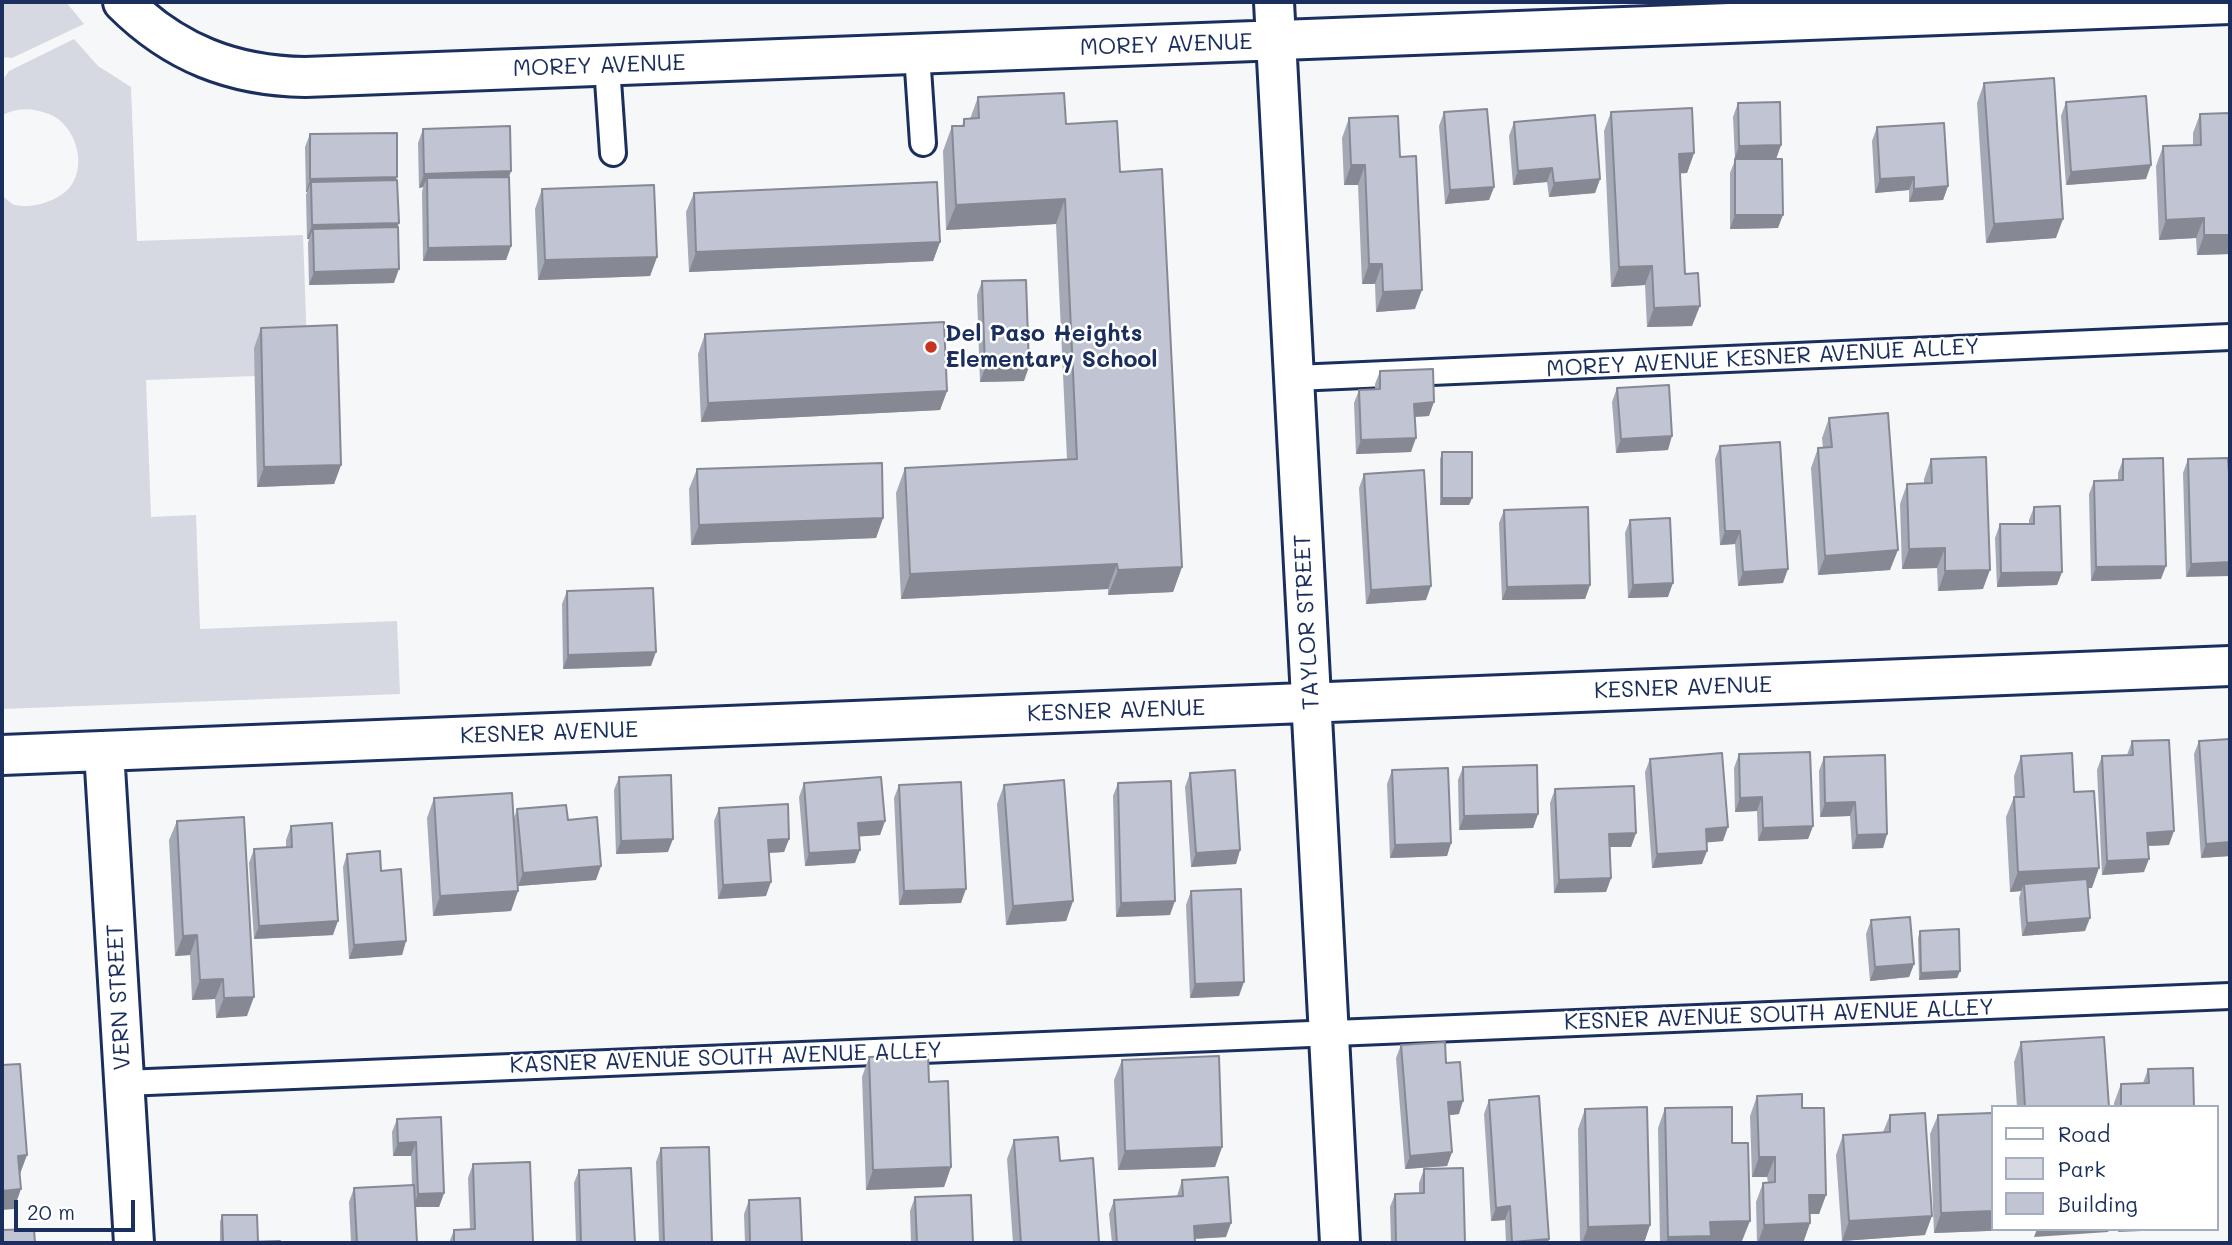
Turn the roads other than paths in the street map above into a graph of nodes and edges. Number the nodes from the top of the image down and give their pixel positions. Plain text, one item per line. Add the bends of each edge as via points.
1 (122, 2) edge
2 (1274, 2) edge
3 (2230, 4) edge
4 (1276, 41) junction
5 (917, 54) junction
6 (607, 66) junction
7 (923, 143) dead end
8 (613, 153) dead end
9 (2230, 337) edge
10 (1295, 379) junction
11 (2230, 666) edge
12 (1311, 703) junction
13 (104, 751) junction
14 (2, 755) edge
15 (2230, 996) edge
16 (1329, 1033) junction
17 (124, 1083) junction
18 (134, 1243) edge
19 (1340, 1243) edge

1 - 6 street, MOREY AVENUE via 168,40 220,65 276,77
2 - 4 street, TAYLOR STREET
3 - 4 street, MOREY AVENUE
4 - 5 street, MOREY AVENUE
4 - 10 street, TAYLOR STREET
5 - 6 street, MOREY AVENUE
5 - 7 lane
6 - 8 lane
9 - 10 lane, MOREY AVENUE KESNER AVENUE ALLEY
10 - 12 street, TAYLOR STREET
11 - 12 street, KESNER AVENUE
12 - 13 street, KESNER AVENUE
12 - 16 street, TAYLOR STREET
13 - 14 street, KESNER AVENUE
13 - 17 street, VERN STREET
15 - 16 lane, KESNER AVENUE SOUTH AVENUE ALLEY
16 - 17 lane, KASNER AVENUE SOUTH AVENUE ALLEY
16 - 19 street, TAYLOR STREET
17 - 18 street, VERN STREET

